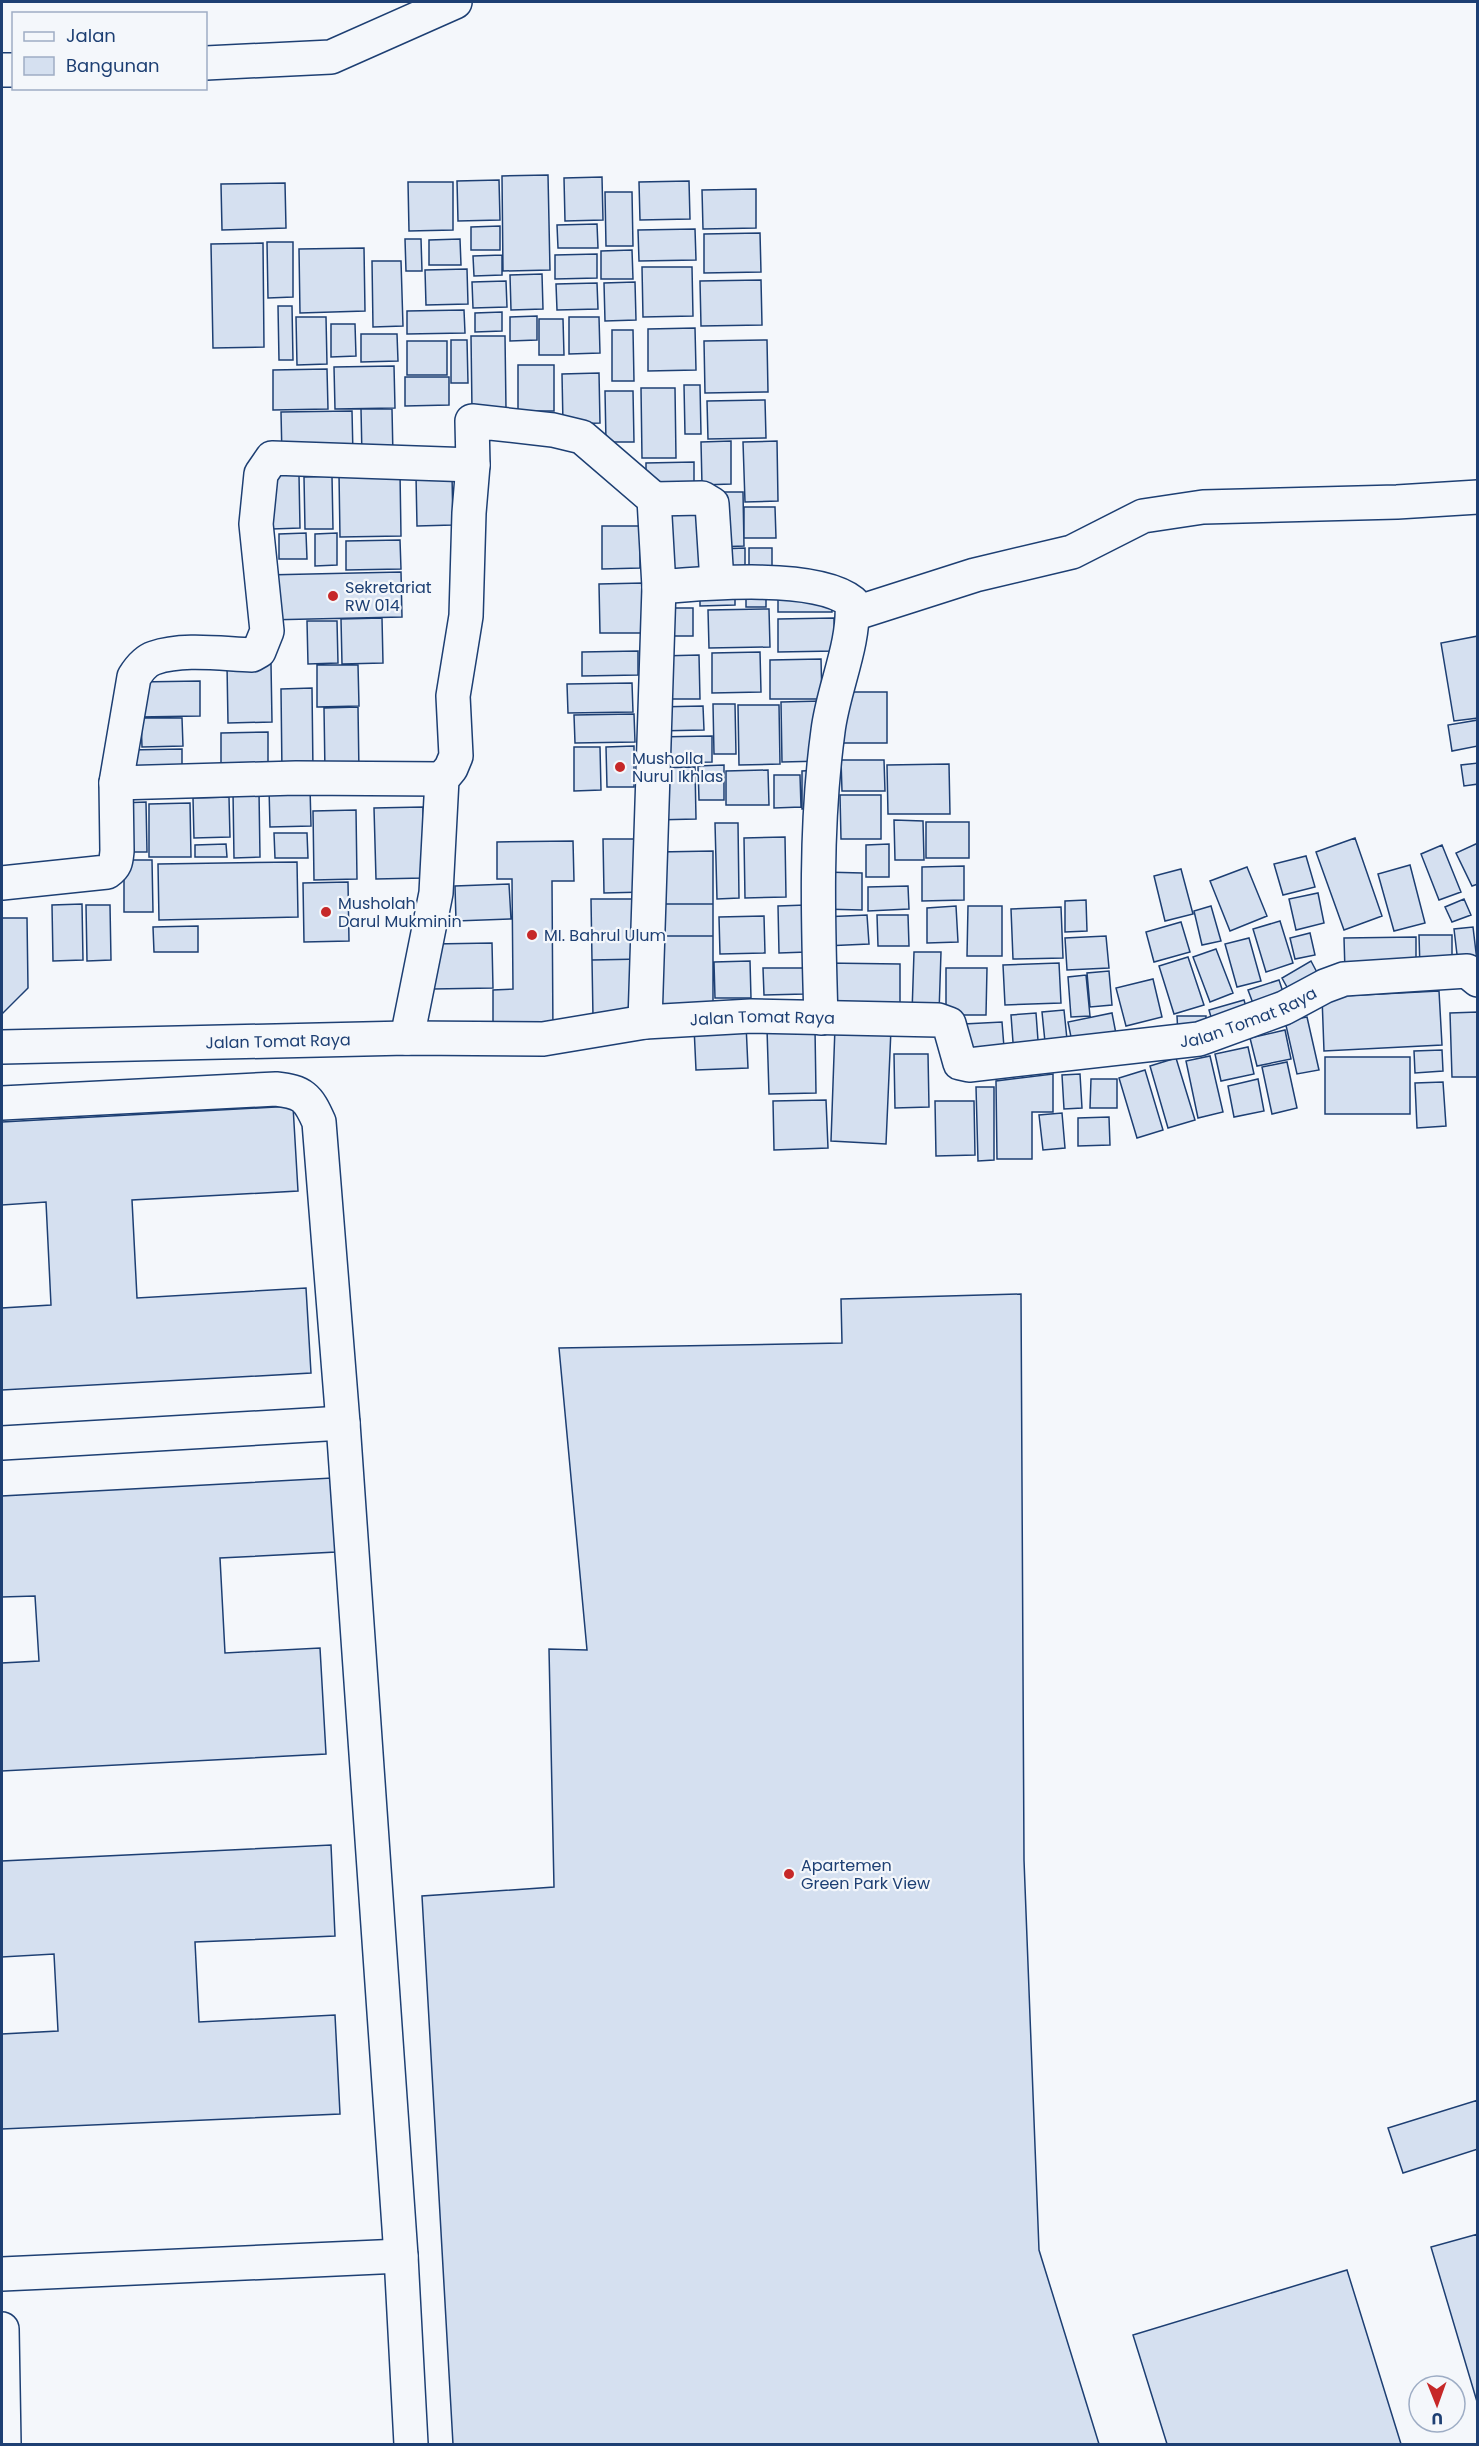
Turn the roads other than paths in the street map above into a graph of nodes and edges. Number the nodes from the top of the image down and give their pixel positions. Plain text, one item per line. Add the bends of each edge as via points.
1 (455, 2) edge
2 (207, 63) edge
3 (474, 465) junction
4 (1478, 497) edge
5 (654, 499) junction
6 (717, 582) junction
7 (659, 587) junction
8 (853, 614) junction
9 (442, 779) junction
10 (116, 783) junction
11 (2, 883) edge
12 (1474, 972) edge
13 (821, 1018) junction
14 (645, 1022) junction
15 (407, 1038) junction
16 (2, 1047) edge
17 (2, 1103) edge
18 (343, 1423) junction
19 (2, 1443) edge
20 (401, 2256) junction
21 (2, 2274) edge
22 (2, 2329) edge
23 (406, 2443) edge
24 (4, 2445) edge

1 - 2 street via 331,57
3 - 5 street via 472,421 553,430 582,437
3 - 9 street via 466,616 453,696 456,756
3 - 10 street via 272,458 261,474 256,524 267,631 263,645 252,655 175,654 153,658 142,666 134,677
4 - 8 street via 1203,507 1143,516 1072,552 975,575
5 - 6 street via 702,498 712,504
5 - 7 street
6 - 7 street
6 - 8 street via 782,584 832,591 852,602
7 - 14 street
8 - 13 street via 828,732 818,894
9 - 10 street
9 - 15 street via 436,893
10 - 11 street via 117,851 112,869
12 - 13 street, Jalan Tomat Raya via 1344,979 1284,1008 1199,1039 996,1063 962,1065 949,1024 939,1020
13 - 14 street, Jalan Tomat Raya via 751,1016
14 - 15 street, Jalan Tomat Raya via 543,1039
15 - 16 street, Jalan Tomat Raya
17 - 18 street via 276,1089 295,1092 310,1102 319,1122
18 - 19 street
18 - 20 street
20 - 21 street
20 - 23 street
22 - 24 street

